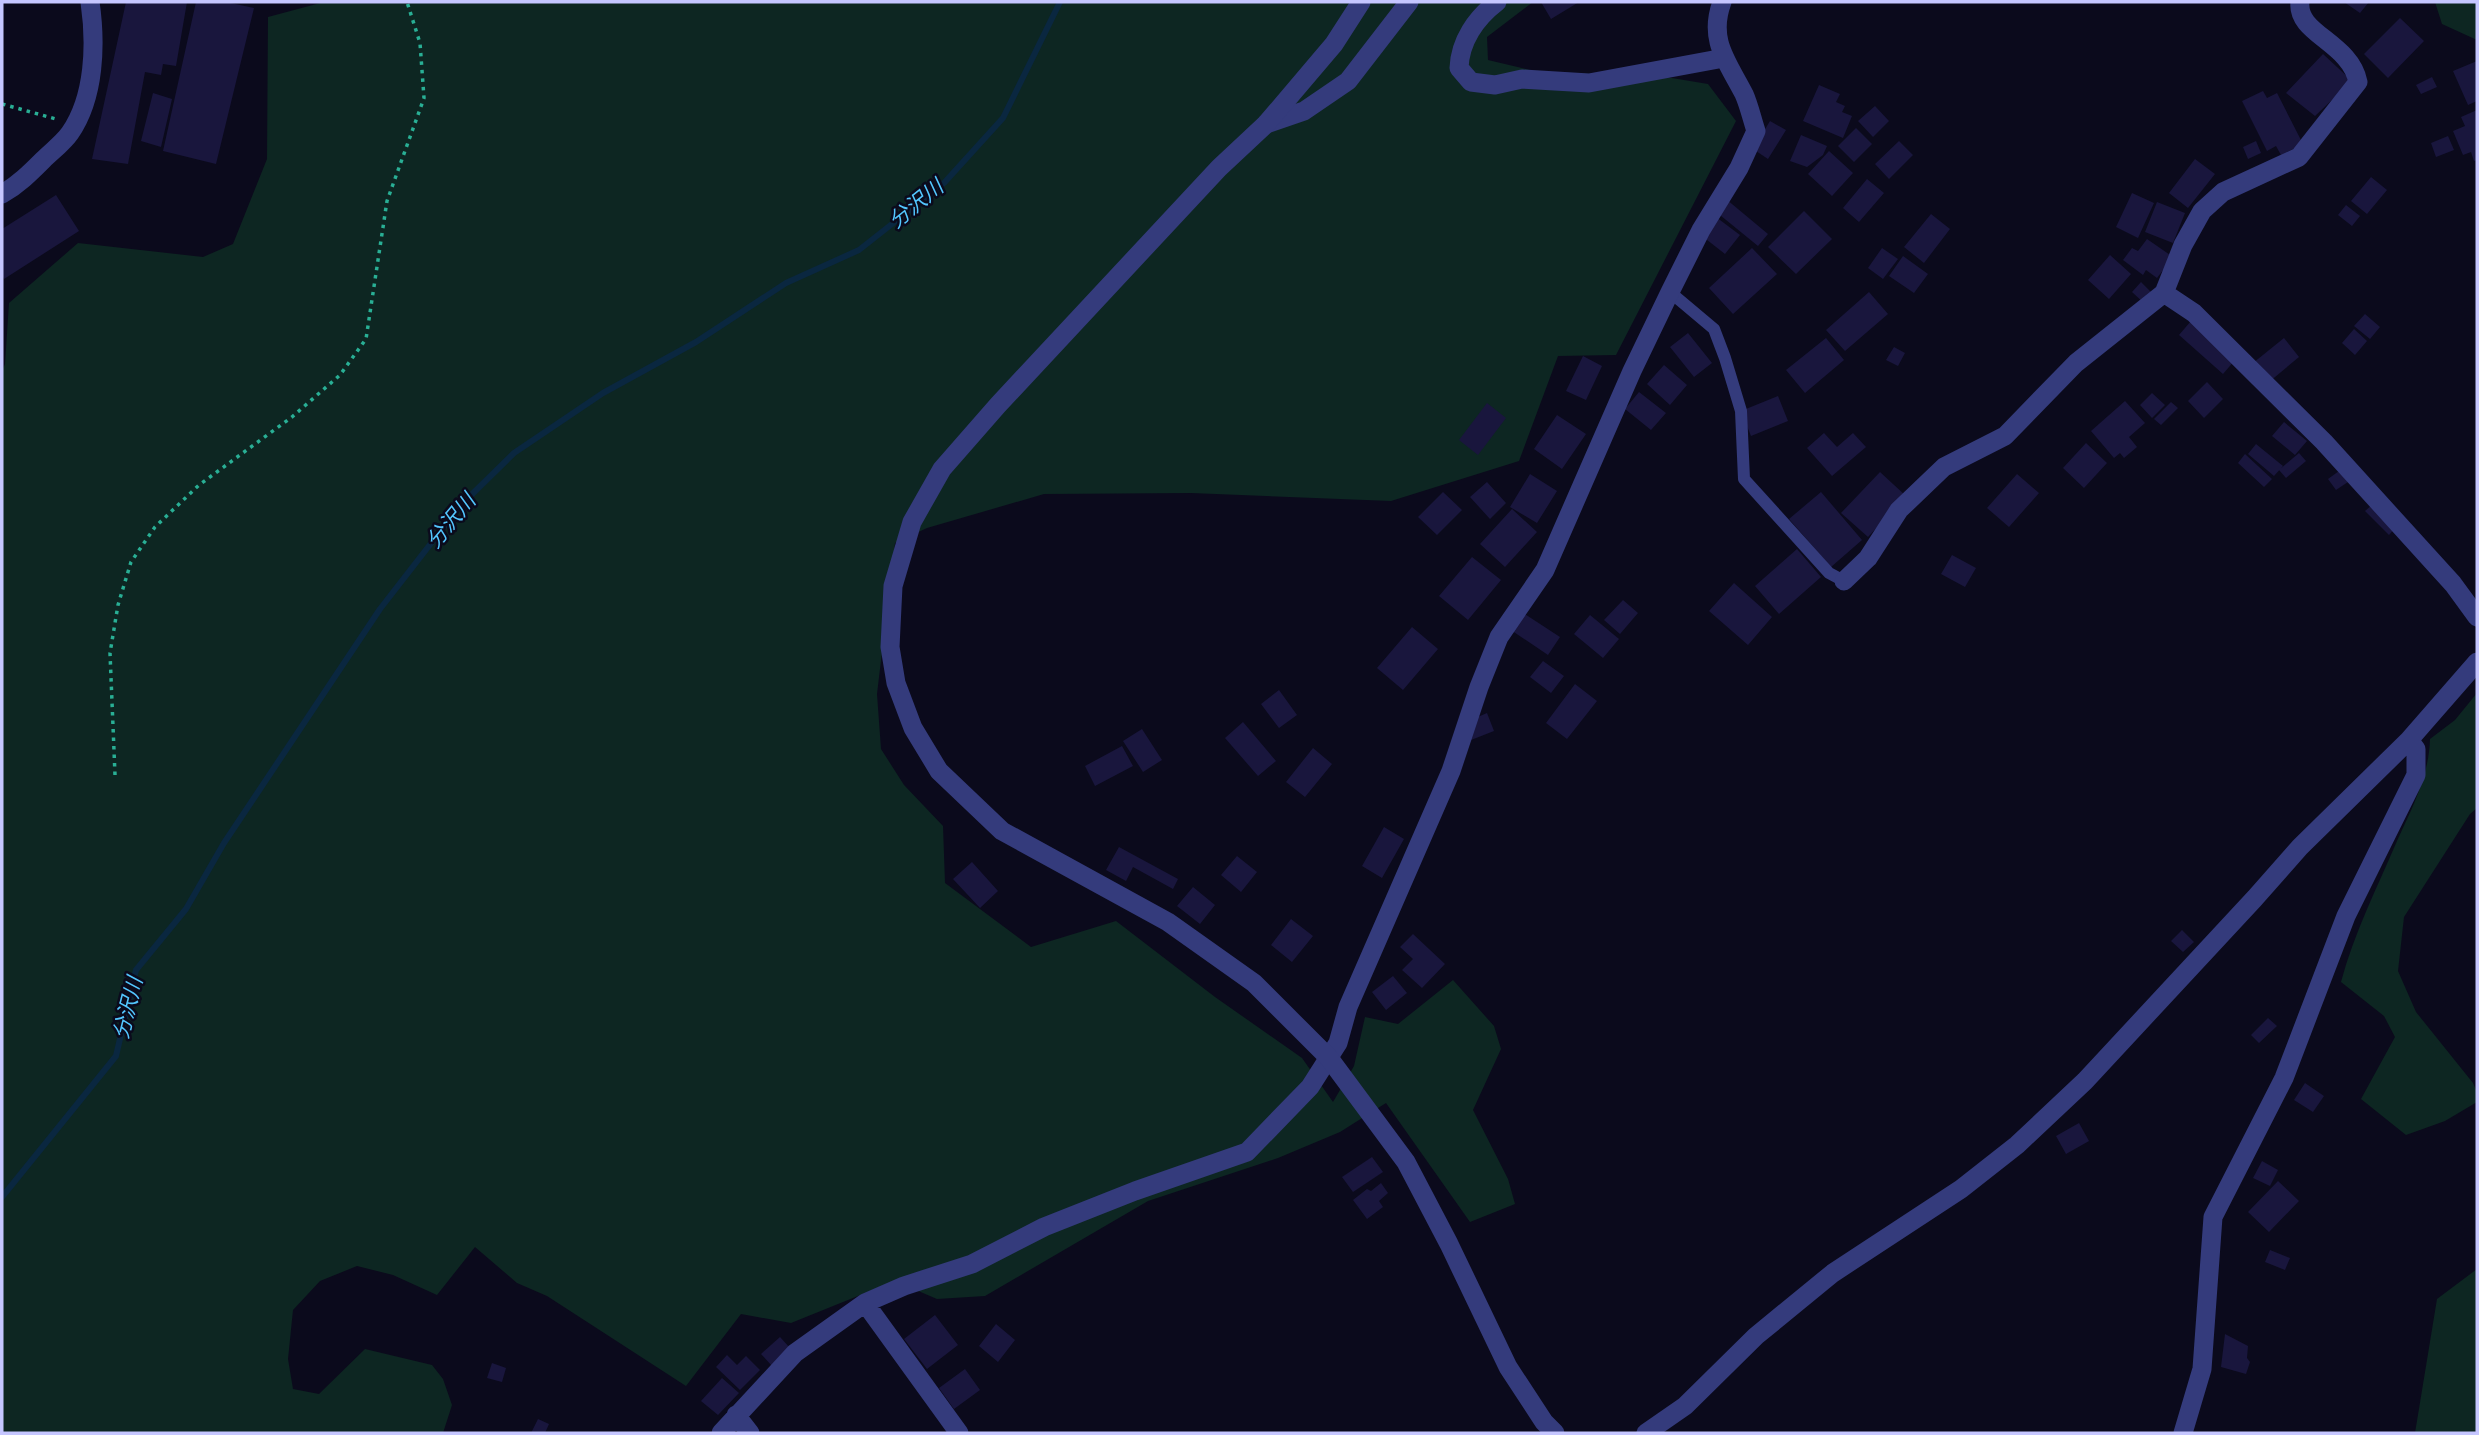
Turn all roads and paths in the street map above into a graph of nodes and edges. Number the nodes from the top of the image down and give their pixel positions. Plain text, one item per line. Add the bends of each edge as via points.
1 (90, 2) edge
2 (407, 2) edge
3 (1361, 2) edge
4 (1409, 2) edge
5 (1497, 2) edge
6 (1722, 2) edge
7 (2300, 2) edge
8 (1724, 58) junction
9 (2, 104) edge
10 (1266, 124) junction
11 (75, 125) junction
12 (2, 194) edge
13 (1670, 292) junction
14 (2164, 293) junction
15 (1844, 581) joint
16 (2477, 617) edge
17 (2477, 662) edge
18 (2409, 740) junction
19 (115, 775) dead end
20 (1329, 1058) junction
21 (865, 1303) junction
22 (736, 1415) junction
23 (721, 1433) edge
24 (750, 1433) edge
25 (959, 1433) edge
26 (1555, 1433) edge
27 (1646, 1433) edge
28 (2183, 1433) edge

1 - 11 street via 89,84
2 - 19 path via 420,43 424,98 387,201 366,338 340,375 200,485 155,527 131,562 110,653
3 - 10 street via 1334,44
4 - 10 street via 1348,81 1304,111
5 - 8 street via 1467,35 1459,53 1458,68 1471,82 1589,83
6 - 8 street via 1717,38
7 - 14 street via 2298,11 2306,24 2335,45 2355,69 2358,82 2299,157 2223,192 2202,211
8 - 13 street via 1745,96 1756,131
9 - 11 path
10 - 20 street via 1210,177 942,469 912,522 893,586 890,647 897,683 914,728 939,771 1002,831 1167,922 1254,983
11 - 12 street via 16,186
13 - 15 lane via 1714,329 1741,411 1744,480 1829,573
13 - 20 street via 1545,570 1499,636 1451,771
14 - 15 street via 2076,363 2005,436 1944,467 1899,510 1868,558
14 - 16 street via 2193,313 2325,442 2454,584
17 - 18 street
18 - 27 street via 2300,847 2085,1081 2017,1145 1961,1189 1833,1273 1756,1336 1685,1406
18 - 28 street via 2416,750 2416,775 2346,916 2284,1077 2213,1217 2202,1369
20 - 21 street via 1310,1087 1247,1152 1135,1191 1044,1227 972,1264
20 - 26 street via 1406,1162 1508,1367
21 - 22 street via 795,1353
21 - 25 street
22 - 23 street
22 - 24 street

